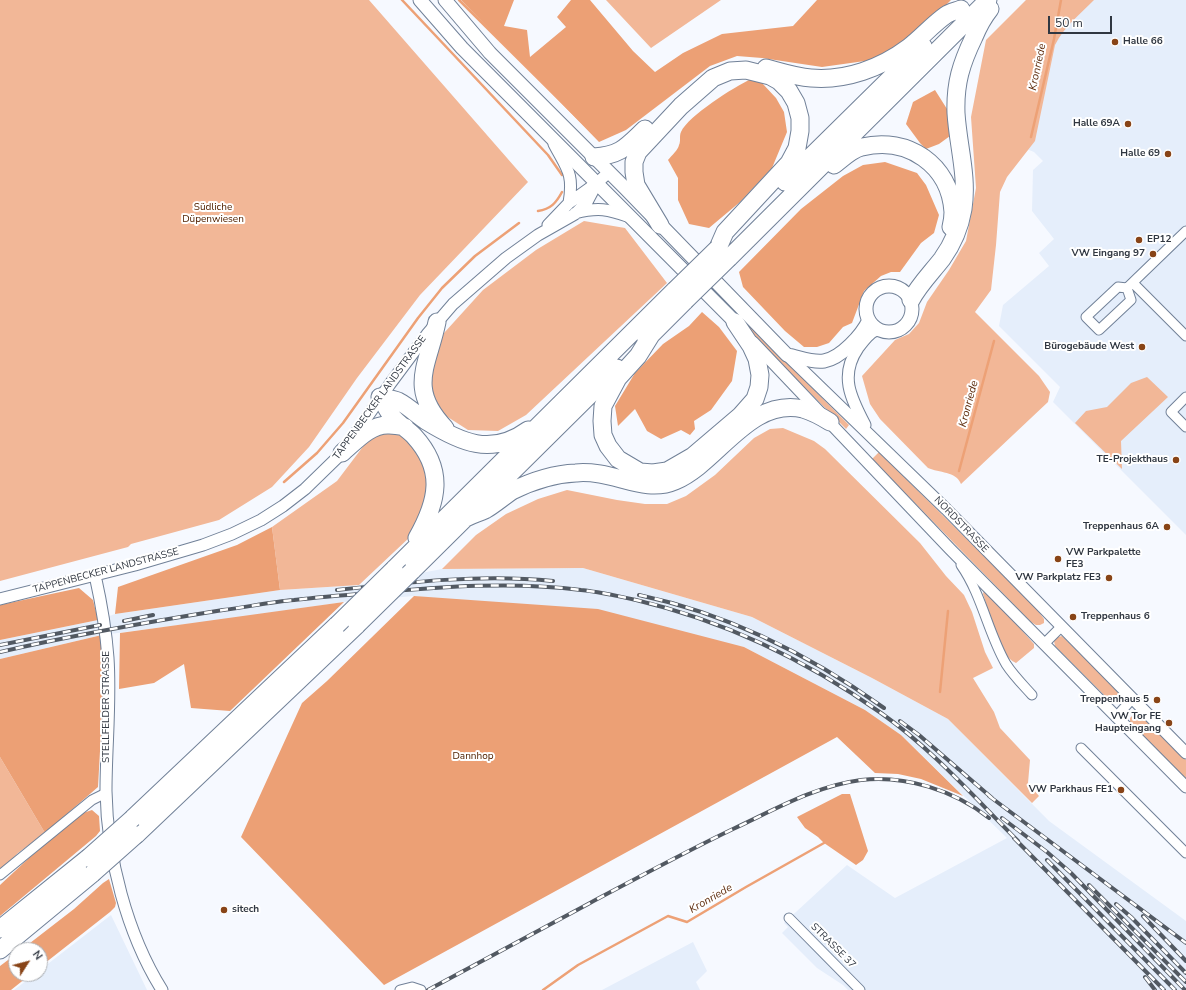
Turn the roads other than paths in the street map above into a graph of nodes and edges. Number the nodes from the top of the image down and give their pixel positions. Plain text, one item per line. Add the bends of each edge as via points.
1 (420, 0) edge
2 (444, 0) edge
3 (988, 0) edge
4 (999, 0) edge
5 (965, 5) edge
6 (550, 136) junction
7 (594, 157) junction
8 (609, 172) junction
9 (597, 183) junction
10 (794, 193) junction
11 (569, 203) junction
12 (575, 214) junction
13 (630, 217) junction
14 (660, 224) junction
15 (1185, 233) edge
16 (538, 235) junction
17 (723, 253) junction
18 (1130, 285) junction
19 (906, 295) junction
20 (680, 296) junction
21 (437, 322) junction
22 (735, 322) junction
23 (873, 325) junction
24 (653, 332) junction
25 (1186, 336) edge
26 (787, 355) junction
27 (380, 397) junction
28 (1186, 397) edge
29 (549, 415) junction
30 (830, 422) junction
31 (405, 427) junction
32 (1186, 427) edge
33 (870, 435) junction
34 (455, 438) junction
35 (342, 453) junction
36 (468, 517) junction
37 (950, 549) junction
38 (408, 554) junction
39 (95, 575) junction
40 (0, 599) edge
41 (1061, 627) junction
42 (1044, 644) junction
43 (1032, 696) dead end
44 (1132, 699) junction
45 (1116, 717) junction
46 (1082, 748) dead end
47 (1186, 753) edge
48 (1186, 787) edge
49 (106, 793) junction
50 (1186, 852) edge
51 (90, 866) junction
52 (0, 875) edge
53 (789, 918) dead end
54 (0, 929) edge
55 (0, 950) edge
56 (162, 990) edge
57 (400, 990) edge
58 (420, 990) edge
59 (860, 990) edge

1 - 6 main road via 462,48
2 - 7 main road via 490,52
3 - 10 highway
4 - 19 highway via 980,21 959,73 956,113 965,188 959,225 945,254 916,291
5 - 7 highway via 947,14 909,48 860,73 810,78 746,65 708,73 629,144 614,154
5 - 17 highway
6 - 9 main road
6 - 11 street via 570,174
7 - 8 main road
8 - 9 street
8 - 14 main road
9 - 11 street, TAPPENBECKER LANDSTRASSE
9 - 12 street via 587,202
9 - 13 main road
10 - 17 highway
10 - 19 highway via 812,186 845,156 861,147 886,144 904,147 922,156 938,169 946,185 953,213 950,230 940,253 908,286
11 - 16 street, TAPPENBECKER LANDSTRASSE
12 - 13 street via 597,209 614,211
12 - 16 street, TAPPENBECKER LANDSTRASSE
13 - 22 main road
14 - 17 highway via 636,185 634,162 638,152 681,106 713,78 730,71 746,70 770,76 789,91 796,103 800,118 797,148 789,162 725,232
14 - 26 main road
15 - 18 street
16 - 21 street, TAPPENBECKER LANDSTRASSE via 483,277
17 - 20 highway, bridge
18 - 18 street via 1118,287 1086,318 1099,330 1130,300
18 - 25 street
19 - 23 main road via 912,310 906,325 891,332
19 - 23 main road via 896,286 884,286 874,291 866,305
20 - 24 highway
20 - 29 highway
21 - 27 street, TAPPENBECKER LANDSTRASSE
21 - 34 highway via 423,374 423,388 436,418
22 - 24 highway via 757,359 760,375 755,399 740,416 693,456 667,472 653,473 640,472 618,459 606,440 602,421 603,406 618,378 638,356
22 - 30 street
23 - 26 main road via 866,328 836,356 824,361
23 - 33 street via 850,361 847,374 853,400
24 - 36 highway
26 - 33 street, NORDSTRASSE
27 - 31 highway via 392,416
27 - 34 highway via 398,402
27 - 35 street, TAPPENBECKER LANDSTRASSE
28 - 32 street via 1171,412
29 - 34 highway via 526,432 492,445 471,444
29 - 38 highway
30 - 36 highway via 803,409 778,410 749,422 711,456 674,482 647,485 600,474 554,475 526,485
30 - 37 street
31 - 35 highway via 375,427
31 - 38 highway via 424,448 433,466 436,484 434,502 427,520
33 - 41 street, NORDSTRASSE
35 - 39 street, TAPPENBECKER LANDSTRASSE via 324,473 261,520 203,545
36 - 51 highway, bridge via 136,835
37 - 42 street
37 - 43 street via 967,573 1006,665
38 - 51 highway, bridge via 337,625 133,818
39 - 40 street, TAPPENBECKER LANDSTRASSE
39 - 49 street, STELLFELDER STRASSE via 105,624 108,659
41 - 42 street
41 - 44 street, NORDSTRASSE
42 - 45 street
44 - 45 street
44 - 47 street, NORDSTRASSE
45 - 48 street
46 - 50 street
49 - 52 street via 92,800
49 - 56 street, STELLFELDER STRASSE via 112,847 122,894 134,932
51 - 54 highway
51 - 55 highway
53 - 59 street, STRASSE 37
57 - 58 street via 412,987

